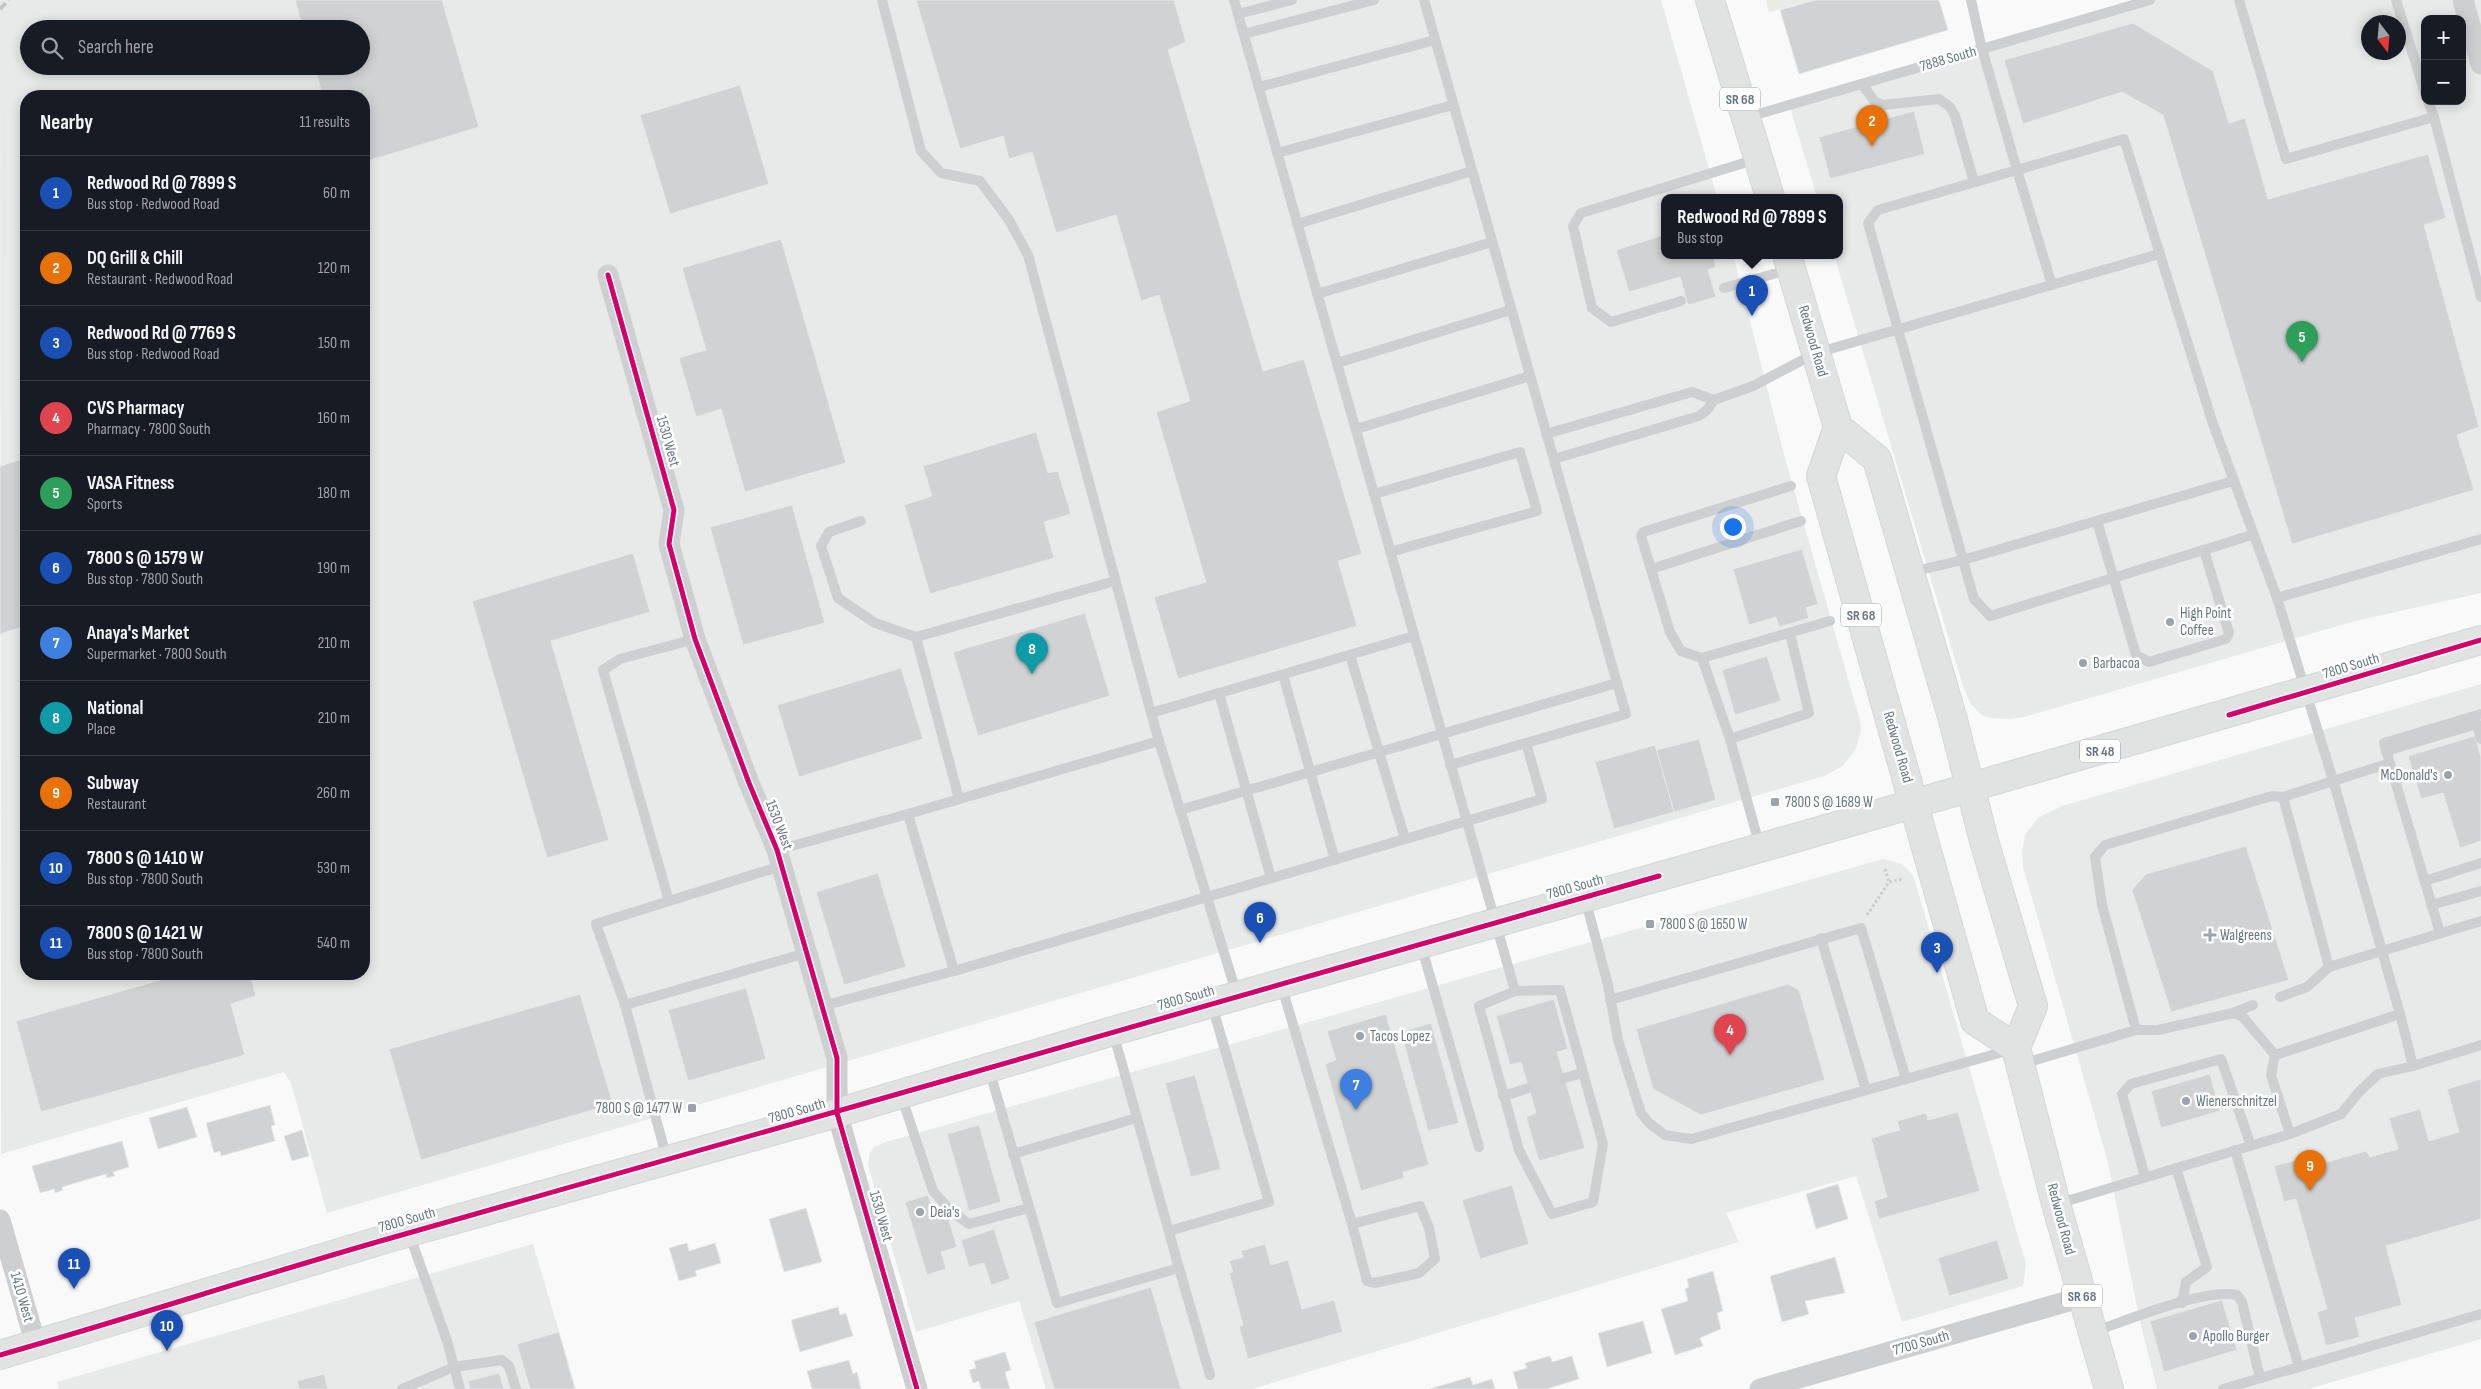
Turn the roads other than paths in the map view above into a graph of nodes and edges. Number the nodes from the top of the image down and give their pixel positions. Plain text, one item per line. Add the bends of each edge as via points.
1 (882, 0) edge
2 (1234, 0) edge
3 (1292, 0) edge
4 (1374, 0) edge
5 (1424, 0) edge
6 (1710, 0) edge
7 (1971, 0) edge
8 (2150, 0) edge
9 (2239, 0) edge
10 (2396, 0) edge
11 (2463, 0) edge
12 (1238, 14) junction
13 (1244, 34) junction
14 (1434, 40) junction
15 (1982, 49) junction
16 (2481, 64) edge
17 (2421, 80) edge
18 (1862, 84) junction
19 (1259, 86) junction
20 (1453, 105) junction
21 (2430, 105) edge
22 (2434, 117) junction
23 (1746, 118) junction
24 (1277, 153) junction
25 (1758, 158) junction
26 (2017, 170) junction
27 (1472, 171) junction
28 (1974, 182) junction
29 (1769, 194) edge
30 (1298, 224) junction
31 (1492, 242) junction
32 (2159, 254) junction
33 (1789, 262) edge
34 (608, 275) dead end
35 (2052, 285) junction
36 (1724, 288) dead end
37 (1317, 294) junction
38 (2481, 297) edge
39 (1681, 301) dead end
40 (1511, 310) junction
41 (1898, 330) junction
42 (1816, 353) junction
43 (1337, 363) junction
44 (1530, 376) junction
45 (1714, 400) junction
46 (1838, 427) junction
47 (1356, 429) junction
48 (1546, 434) junction
49 (1554, 459) junction
50 (2233, 482) junction
51 (1791, 486) dead end
52 (1374, 494) junction
53 (861, 521) dead end
54 (1801, 521) dead end
55 (2097, 521) junction
56 (2252, 535) junction
57 (2481, 539) edge
58 (2204, 550) junction
59 (1390, 552) junction
60 (1963, 560) junction
61 (1651, 569) junction
62 (1910, 572) junction
63 (2114, 579) junction
64 (1115, 580) junction
65 (2277, 598) junction
66 (1830, 621) dead end
67 (1790, 633) junction
68 (1414, 636) junction
69 (916, 637) junction
70 (695, 639) junction
71 (2481, 640) edge
72 (1350, 655) junction
73 (1702, 658) junction
74 (1283, 675) junction
75 (1617, 683) junction
76 (2306, 692) junction
77 (1219, 693) junction
78 (1151, 713) junction
79 (2481, 714) edge
80 (1442, 733) junction
81 (1730, 739) junction
82 (2481, 739) edge
83 (1159, 741) junction
84 (1526, 743) junction
85 (2386, 751) junction
86 (1379, 752) junction
87 (2390, 763) junction
88 (1450, 765) junction
89 (1310, 772) junction
90 (2333, 780) junction
91 (1971, 788) junction
92 (1247, 790) junction
93 (2283, 797) junction
94 (959, 799) junction
95 (1915, 804) junction
96 (1180, 810) junction
97 (908, 814) junction
98 (1466, 821) junction
99 (1406, 839) junction
100 (1760, 848) junction
101 (779, 858) junction
102 (1335, 860) junction
103 (2481, 863) edge
104 (1271, 878) junction
105 (2425, 881) junction
106 (2481, 891) edge
107 (1207, 897) junction
108 (1585, 898) junction
109 (669, 901) junction
110 (2432, 905) junction
111 (2481, 921) edge
112 (1496, 923) junction
113 (2440, 933) junction
114 (1821, 938) junction
115 (1420, 944) junction
116 (2382, 950) junction
117 (806, 953) junction
118 (2329, 967) junction
119 (954, 971) junction
120 (1280, 983) junction
121 (1515, 990) junction
122 (1238, 996) junction
123 (2280, 996) dead end
124 (1610, 1000) junction
125 (1211, 1003) junction
126 (625, 1005) junction
127 (2253, 1005) dead end
128 (822, 1006) junction
129 (2233, 1013) junction
130 (2400, 1014) junction
131 (2136, 1030) junction
132 (1113, 1031) junction
133 (2481, 1045) edge
134 (2275, 1055) junction
135 (2018, 1056) junction
136 (2413, 1066) junction
137 (989, 1068) junction
138 (1583, 1073) junction
139 (1564, 1078) dead end
140 (1906, 1079) junction
141 (1529, 1088) dead end
142 (1866, 1090) junction
143 (900, 1094) junction
144 (1503, 1096) junction
145 (837, 1113) junction
146 (1137, 1118) junction
147 (2290, 1134) junction
148 (2250, 1146) junction
149 (1479, 1147) dead end
150 (2235, 1150) junction
151 (1014, 1154) junction
152 (667, 1160) junction
153 (2176, 1168) junction
154 (2145, 1177) junction
155 (2056, 1204) junction
156 (1030, 1208) junction
157 (0, 1220) edge
158 (1352, 1224) junction
159 (1169, 1231) junction
160 (409, 1233) junction
161 (1179, 1268) junction
162 (2082, 1297) junction
163 (2182, 1303) junction
164 (2481, 1314) edge
165 (2093, 1332) junction
166 (36, 1345) junction
167 (0, 1355) edge
168 (454, 1367) junction
169 (2300, 1367) junction
170 (1210, 1375) dead end
171 (2260, 1378) junction
172 (402, 1389) edge
173 (460, 1389) edge
174 (516, 1389) edge
175 (917, 1389) edge
176 (1760, 1389) edge
177 (2109, 1389) edge
178 (2223, 1389) edge

1 - 64 lane via 922,151 941,173 980,181 1009,220 1028,255
2 - 12 lane
3 - 12 lane
4 - 13 lane
5 - 14 lane
6 - 23 main road, SR 68
7 - 15 lane
8 - 15 lane, 7888 South
9 - 22 lane via 2286,159
10 - 17 lane
11 - 16 street
12 - 13 lane
13 - 19 lane
14 - 19 lane
14 - 20 lane
15 - 18 lane, 7888 South
15 - 26 lane
18 - 23 lane, 7888 South
18 - 28 lane via 1875,102 1883,105 1939,99 1950,107
19 - 24 lane
20 - 24 lane
20 - 27 lane
21 - 22 lane
22 - 38 lane
23 - 25 main road, SR 68
24 - 30 lane
25 - 29 main road, SR 68
25 - 39 lane via 1582,213 1572,226 1592,308 1611,322
26 - 28 lane
26 - 32 lane via 2124,139
26 - 35 lane
27 - 30 lane
27 - 31 lane
28 - 41 lane via 1878,210 1868,223
30 - 37 lane
31 - 37 lane
31 - 40 lane
32 - 35 lane
32 - 50 lane
33 - 36 lane
33 - 42 main road, Redwood Road
34 - 70 street, 1530 West via 674,510 669,544
35 - 41 lane
37 - 43 lane
40 - 43 lane
40 - 44 lane
41 - 42 lane
41 - 60 lane
42 - 45 lane via 1753,386
42 - 46 main road, Redwood Road
43 - 47 lane
44 - 47 lane
44 - 48 lane
45 - 48 lane via 1692,392
45 - 49 lane via 1699,416
46 - 62 main road via 1877,459
46 - 95 main road, Redwood Road / SR 68 via 1821,476
47 - 52 lane
48 - 49 lane
49 - 75 lane
50 - 55 lane
50 - 56 lane
51 - 61 lane via 1643,532 1641,540
52 - 59 lane
52 - 59 lane via 1520,452 1528,477 1537,511
53 - 69 lane via 829,532 821,546 838,598 875,624
54 - 61 lane
55 - 60 lane
55 - 63 lane
56 - 58 lane
56 - 65 lane
57 - 65 lane
58 - 63 lane
58 - 63 lane via 2229,633 2226,638 2149,662 2136,655
59 - 68 lane
60 - 62 lane
60 - 63 lane via 1974,599 1990,616
61 - 73 lane via 1670,632 1681,651
62 - 91 main road
64 - 69 lane
64 - 78 lane
65 - 76 lane
66 - 67 lane
67 - 73 lane
67 - 81 lane via 1810,713
68 - 72 lane
68 - 80 lane
69 - 94 lane
70 - 101 street, 1530 West
70 - 109 lane via 620,659 603,670
71 - 76 main road, 7800 South / SR 48
72 - 74 lane
72 - 86 lane
73 - 81 lane
74 - 77 lane
74 - 89 lane
75 - 80 lane
75 - 84 lane via 1626,714
76 - 90 lane
76 - 91 main road, 7800 South / SR 48
77 - 78 lane
77 - 92 lane
78 - 83 lane
79 - 85 lane via 2384,742
80 - 86 lane
80 - 88 lane
81 - 100 lane
82 - 85 lane via 2477,724
83 - 94 lane
83 - 96 lane
84 - 88 lane
84 - 98 lane via 1542,799
85 - 87 lane
86 - 89 lane
86 - 99 lane
87 - 90 lane
87 - 105 lane
88 - 98 lane
89 - 92 lane
89 - 102 lane
90 - 93 lane
90 - 116 lane
91 - 95 main road, 7800 South
91 - 135 main road via 2033,1006
92 - 96 lane
92 - 104 lane
93 - 118 lane
93 - 131 lane via 2272,796 2104,845 2095,857 2102,905
94 - 97 lane
95 - 100 main road, 7800 South
95 - 135 main road, Redwood Road / SR 68 via 1975,1021
96 - 107 lane
97 - 101 lane
97 - 119 lane
98 - 99 lane
98 - 112 lane
99 - 102 lane
100 - 108 main road, 7800 South
101 - 109 lane
101 - 117 street, 1530 West
102 - 104 lane
103 - 105 lane
104 - 107 lane
105 - 110 lane
106 - 110 lane
107 - 119 lane
107 - 122 lane
108 - 112 main road, 7800 South
108 - 124 lane
109 - 126 lane via 596,924
110 - 113 lane
111 - 113 lane
112 - 115 main road, 7800 South
112 - 121 lane
113 - 116 lane
114 - 124 lane
114 - 140 lane via 1861,928
114 - 142 lane
115 - 120 main road, 7800 South
115 - 149 lane
116 - 118 lane
116 - 130 lane
117 - 126 lane
117 - 128 street, 1530 West
118 - 123 lane via 2307,987
119 - 128 lane
120 - 122 main road, 7800 South
120 - 158 lane
121 - 138 lane via 1560,990
121 - 144 lane via 1479,1006
122 - 125 main road, 7800 South
124 - 142 lane via 1618,1040 1641,1113 1665,1135 1691,1139
125 - 132 main road, 7800 South
125 - 159 lane via 1268,1202
126 - 152 lane
127 - 129 lane
128 - 145 street, 1530 West via 837,1058
129 - 131 lane via 2158,1030
129 - 134 lane via 2242,1016
130 - 134 lane
130 - 136 lane
131 - 135 lane
132 - 137 main road, 7800 South
132 - 146 lane
133 - 136 lane
134 - 147 lane via 2271,1075
135 - 140 lane
135 - 155 main road, Redwood Road / SR 68
136 - 147 lane via 2378,1074 2341,1114
137 - 143 main road, 7800 South
137 - 151 lane
138 - 139 lane
138 - 144 lane via 1603,1144 1593,1202 1585,1205 1552,1214 1519,1150
140 - 142 lane
141 - 144 lane
143 - 145 main road, 7800 South
143 - 156 lane via 933,1192 950,1210 969,1224
145 - 152 main road, 7800 South
145 - 175 street, 1530 West
146 - 151 lane
146 - 159 lane
147 - 148 lane
148 - 150 lane
148 - 154 lane via 2221,1059 2132,1084 2122,1094
150 - 153 lane
150 - 169 lane
151 - 156 lane
152 - 160 main road, 7800 South
153 - 154 lane
153 - 163 lane via 2207,1267 2186,1282
154 - 155 lane
155 - 162 main road, Redwood Road / SR 68
156 - 161 lane via 1057,1303
157 - 166 street, 1410 West
158 - 158 lane via 1420,1206 1429,1228 1435,1259 1418,1273 1375,1283 1367,1281
159 - 161 lane
160 - 166 main road, 7800 South
160 - 168 lane
161 - 170 lane
162 - 165 main road, Redwood Road / SR 68
162 - 176 street, 7700 South
163 - 165 lane
163 - 171 lane via 2225,1292 2237,1295 2242,1302
164 - 169 lane
165 - 177 main road, Redwood Road / SR 68
166 - 167 main road, 7800 South
168 - 172 lane
168 - 173 lane
168 - 174 lane via 502,1360 509,1366
169 - 171 lane
171 - 178 lane

